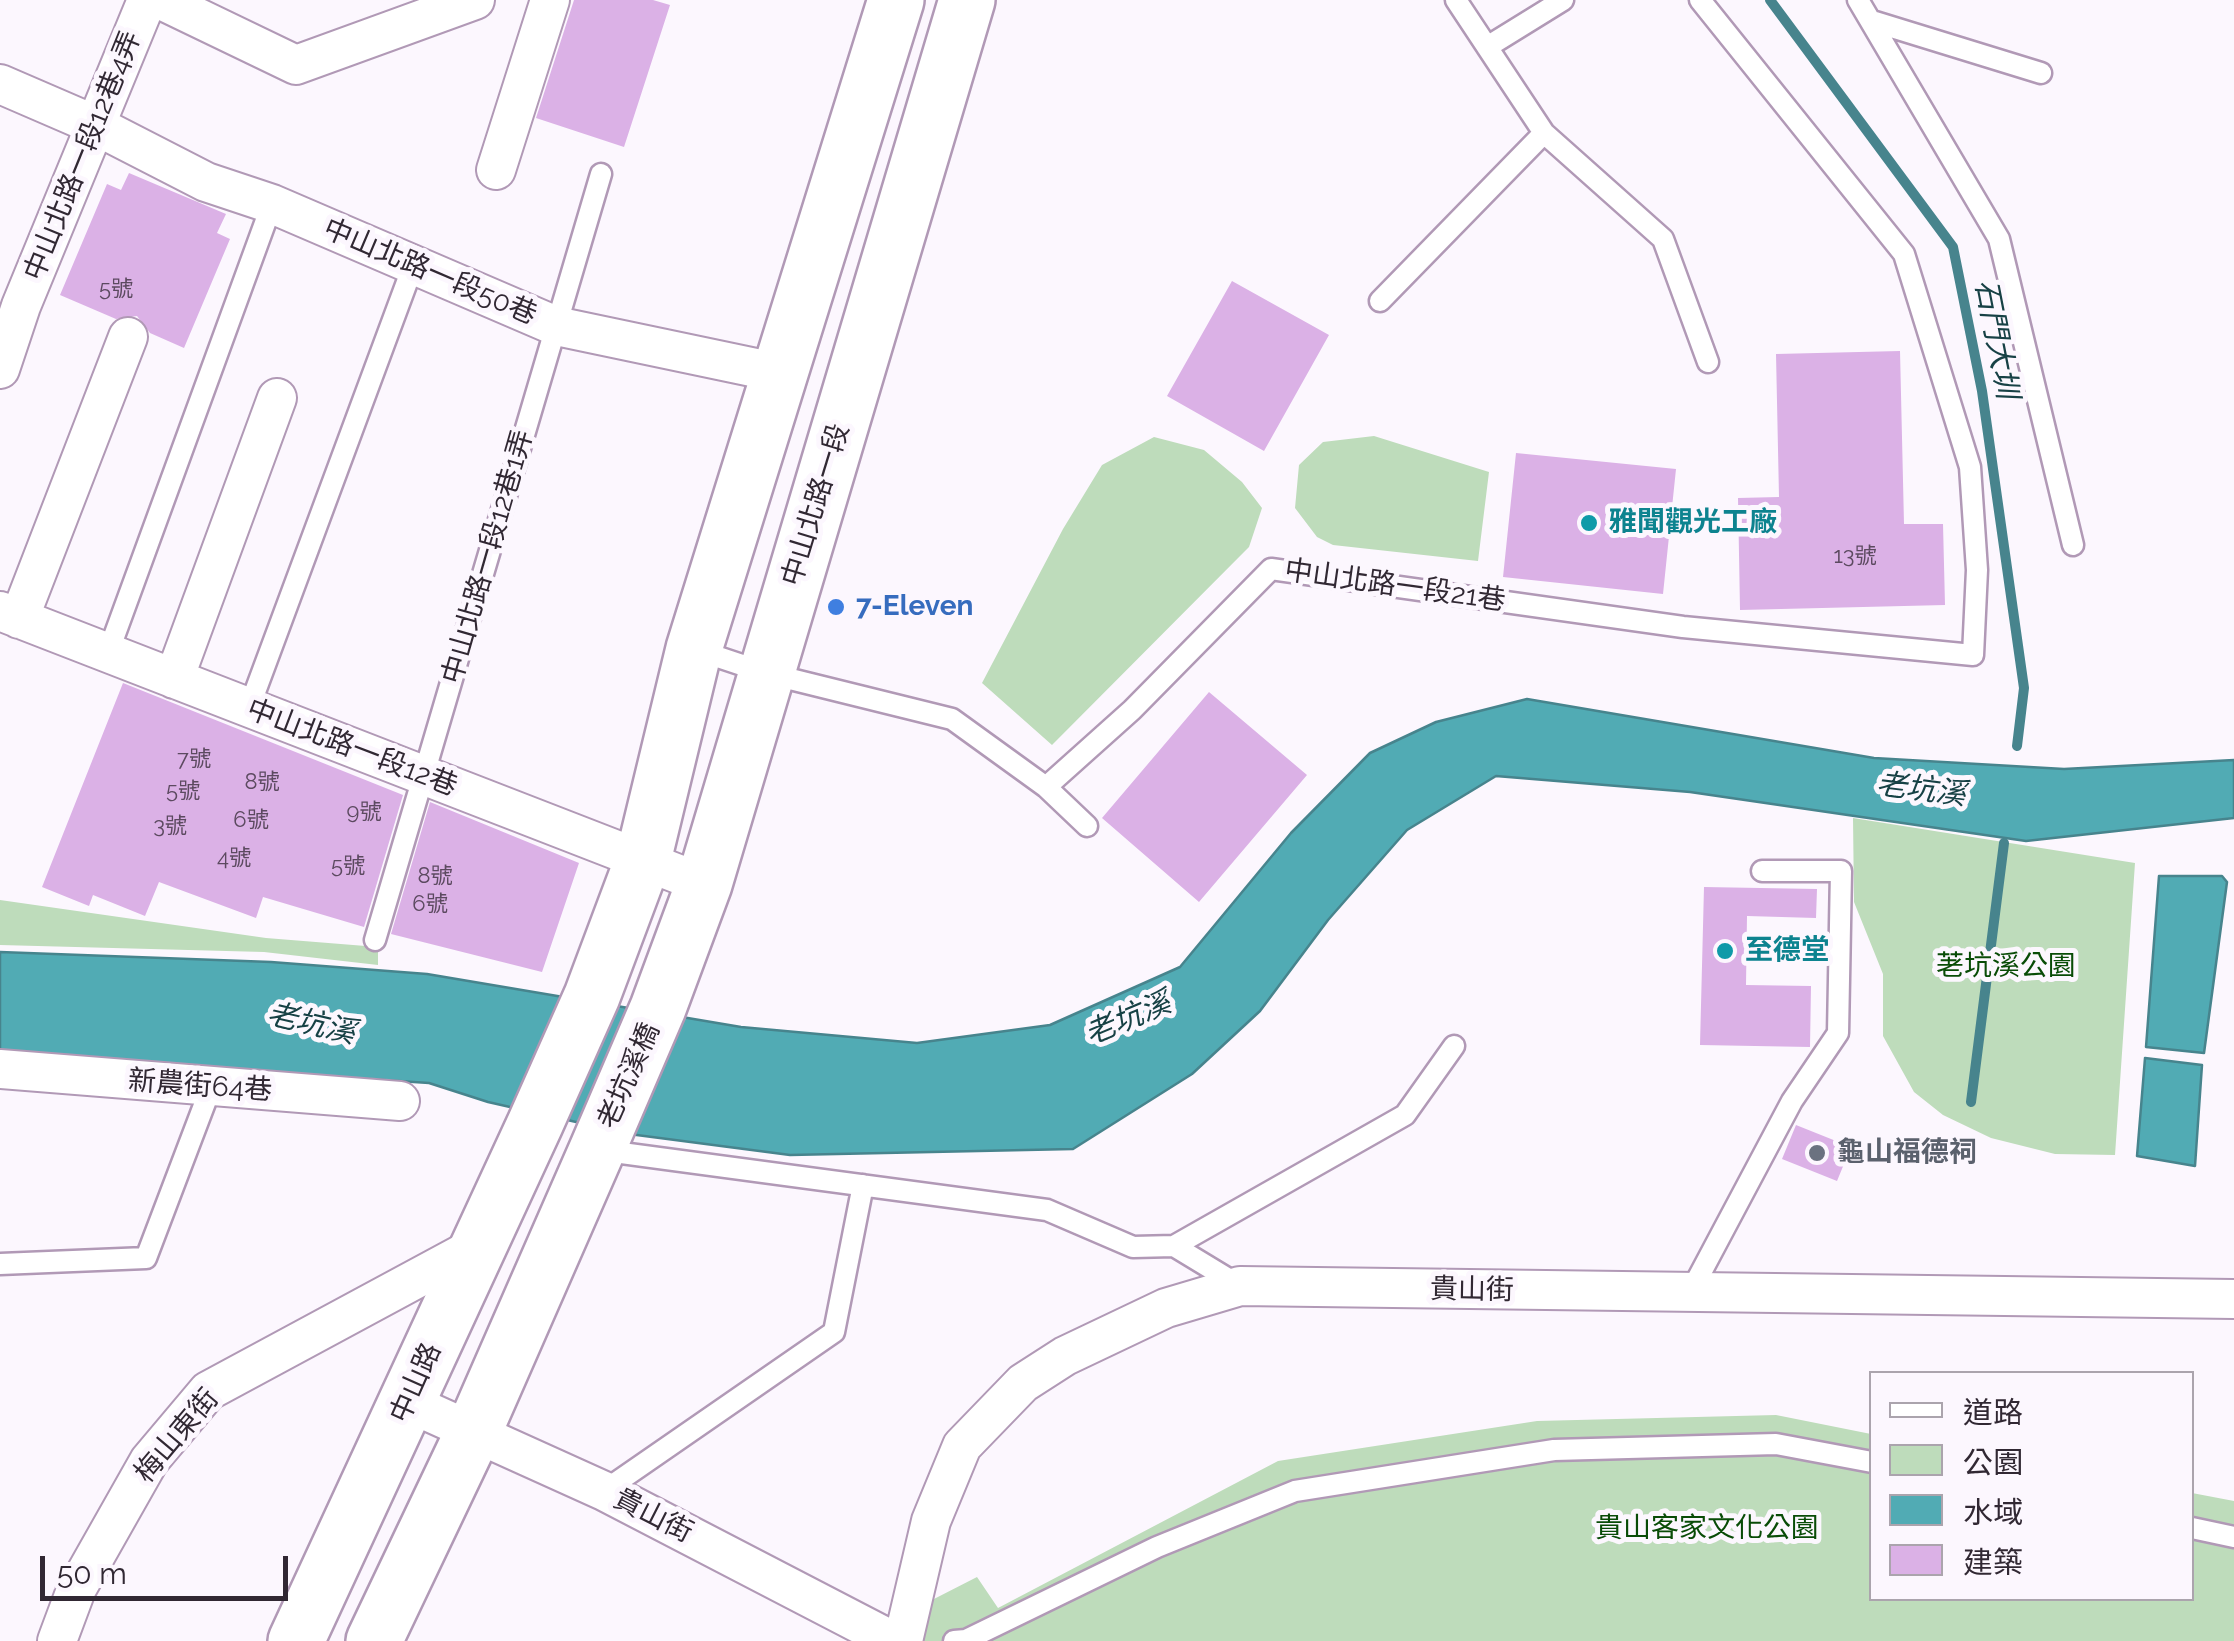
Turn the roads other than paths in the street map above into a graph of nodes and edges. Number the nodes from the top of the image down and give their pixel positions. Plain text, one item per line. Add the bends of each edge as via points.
1 (147, 0) edge
2 (161, 0) edge
3 (474, 0) edge
4 (550, 0) edge
5 (896, 0) edge
6 (967, 0) edge
7 (1456, 0) edge
8 (1563, 0) edge
9 (1700, 0) edge
10 (1858, 0) edge
11 (1872, 21) junction
12 (1487, 47) junction
13 (2040, 73) dead end
14 (0, 84) edge
15 (95, 125) junction
16 (1544, 133) junction
17 (496, 170) dead end
18 (602, 174) dead end
19 (272, 204) junction
20 (414, 266) junction
21 (11, 301) edge
22 (1380, 302) dead end
23 (556, 326) junction
24 (128, 337) dead end
25 (1708, 362) dead end
26 (0, 369) edge
27 (780, 373) junction
28 (277, 398) dead end
29 (2073, 545) dead end
30 (10, 615) edge
31 (694, 649) junction
32 (108, 653) junction
33 (766, 673) junction
34 (174, 679) junction
35 (249, 708) junction
36 (424, 775) junction
37 (1046, 787) junction
38 (1087, 826) dead end
39 (643, 860) junction
40 (1762, 870) dead end
41 (704, 884) junction
42 (375, 940) dead end
43 (658, 1008) joint
44 (1454, 1046) dead end
45 (0, 1070) edge
46 (211, 1087) junction
47 (400, 1101) dead end
48 (598, 1147) junction
49 (863, 1185) junction
50 (477, 1246) junction
51 (1174, 1246) junction
52 (0, 1264) edge
53 (1240, 1286) junction
54 (1690, 1292) junction
55 (2234, 1299) edge
56 (407, 1402) junction
57 (474, 1433) junction
58 (1869, 1461) edge
59 (604, 1491) junction
60 (2194, 1528) edge
61 (2234, 1537) edge
62 (57, 1641) edge
63 (296, 1641) edge
64 (374, 1641) edge
65 (893, 1641) edge
66 (904, 1641) edge
67 (954, 1641) edge

1 - 15 street, 中山北路一段12巷4弄
2 - 3 street via 296,64
4 - 17 street
5 - 27 main road
6 - 33 main road, 中山北路一段
7 - 12 lane
8 - 12 lane
9 - 37 lane, 中山北路一段21巷 via 1904,254 1970,466 1977,570 1973,655 1683,626 1271,569
10 - 11 lane
11 - 13 lane
11 - 29 lane via 1998,239
12 - 16 lane
14 - 15 street, 中山北路一段50巷
15 - 19 street, 中山北路一段50巷 via 206,182
15 - 21 street, 中山北路一段12巷4弄
16 - 22 lane
16 - 25 lane via 1662,239
18 - 23 lane, 中山北路一段12巷1弄
19 - 20 street, 中山北路一段50巷
19 - 32 lane
20 - 23 street, 中山北路一段50巷
20 - 35 lane
21 - 26 street, 中山北路一段12巷4弄
23 - 27 street, 中山北路一段50巷
23 - 36 lane, 中山北路一段12巷1弄
24 - 30 street
27 - 31 main road
28 - 34 street
30 - 32 street, 中山北路一段12巷
31 - 33 lane
31 - 39 main road
32 - 34 street, 中山北路一段12巷
33 - 37 lane via 952,719
33 - 41 main road, 中山北路一段
34 - 35 street, 中山北路一段12巷
35 - 36 street, 中山北路一段12巷
36 - 39 street, 中山北路一段12巷
36 - 42 lane, 中山北路一段12巷1弄
37 - 38 lane
39 - 41 street, 中山北路一段12巷
39 - 50 main road, 中山路 via 592,996
40 - 54 lane via 1841,871 1838,1033 1792,1101
41 - 43 main road, 中山北路一段
43 - 48 main road, 老坑溪橋
44 - 51 lane via 1406,1115
45 - 46 street, 新農街64巷
46 - 47 street, 新農街64巷
46 - 52 lane via 146,1258
48 - 49 lane
48 - 57 main road
49 - 51 lane via 1047,1210 1133,1247
49 - 59 lane via 834,1332
50 - 56 main road, 中山路
50 - 62 street, 梅山東街 via 208,1391 149,1461 76,1590
51 - 53 lane
53 - 54 street, 貴山街
53 - 66 street, 貴山街 via 1166,1308 1065,1356 1023,1383 962,1446 931,1521
54 - 55 street, 貴山街
56 - 57 street, 貴山街
56 - 63 main road, 中山路
57 - 59 street, 貴山街
57 - 64 main road
58 - 67 lane via 1776,1444 1554,1450 1295,1491
59 - 65 street, 貴山街
60 - 61 lane

